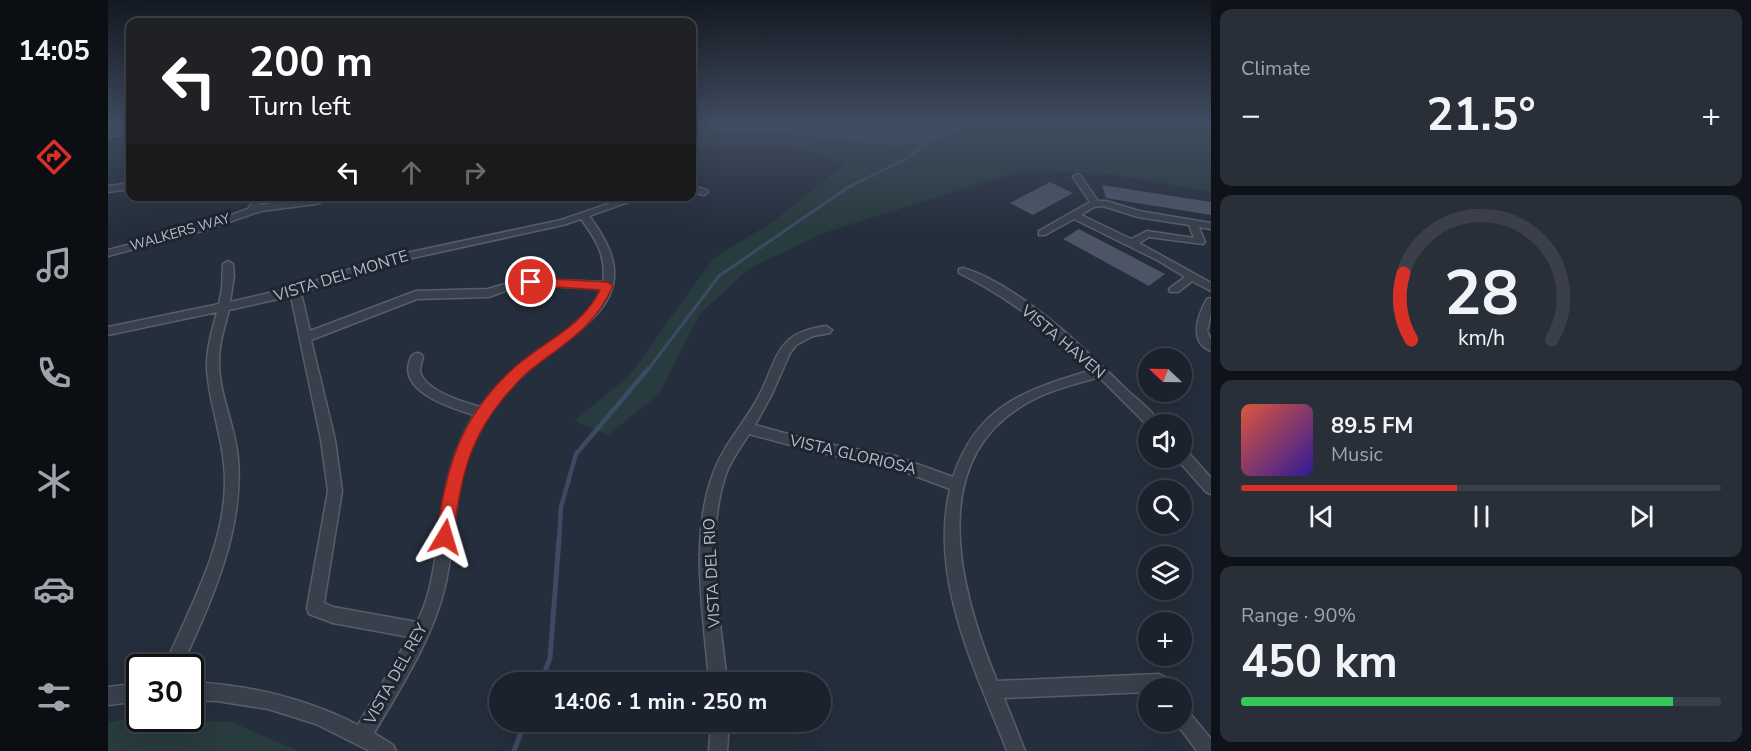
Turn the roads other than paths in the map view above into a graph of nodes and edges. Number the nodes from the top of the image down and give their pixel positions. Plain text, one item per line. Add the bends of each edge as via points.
1 (1077, 177) dead end
2 (126, 187) edge
3 (108, 189) edge
4 (696, 190) edge
5 (704, 192) dead end
6 (259, 201) edge
7 (281, 201) edge
8 (627, 201) edge
9 (1095, 203) junction
10 (252, 211) junction
11 (1074, 214) junction
12 (584, 216) junction
13 (1193, 223) junction
14 (1211, 226) edge
15 (1042, 233) dead end
16 (1132, 243) junction
17 (108, 253) edge
18 (228, 264) dead end
19 (963, 271) dead end
20 (1193, 276) junction
21 (607, 286) junction
22 (1211, 288) edge
23 (1174, 290) dead end
24 (295, 291) junction
25 (1211, 302) edge
26 (223, 307) junction
27 (826, 330) dead end
28 (108, 331) edge
29 (304, 338) junction
30 (1211, 347) edge
31 (417, 357) dead end
32 (1100, 372) junction
33 (483, 412) junction
34 (1144, 414) edge
35 (747, 428) junction
36 (1192, 466) edge
37 (957, 485) junction
38 (1211, 488) edge
39 (422, 631) junction
40 (178, 654) edge
41 (717, 672) edge
42 (1138, 684) edge
43 (993, 690) junction
44 (204, 691) edge
45 (126, 694) edge
46 (108, 696) edge
47 (1192, 730) edge
48 (719, 732) edge
49 (362, 735) junction
50 (387, 751) edge
51 (718, 751) edge
52 (1016, 751) edge
53 (1209, 751) edge

1 - 9 street
2 - 3 street
4 - 5 street
6 - 10 street, WALKERS WAY
7 - 10 street, WALKERS WAY
8 - 12 street, VISTA DEL MONTE
9 - 11 street
9 - 13 street
10 - 17 street, WALKERS WAY
11 - 15 street
11 - 16 street
12 - 21 street, VISTA DEL REY via 607,250
12 - 24 street, VISTA DEL MONTE via 382,261
13 - 14 street
13 - 16 street via 1200,242 1147,234
16 - 20 street
18 - 26 street via 230,278
19 - 32 street, VISTA HAVEN via 1021,306
20 - 22 street
20 - 23 street
21 - 29 street via 531,282 489,293 416,295
21 - 33 street, VISTA DEL REY via 598,306 582,325 520,370
24 - 26 street, VISTA DEL MONTE
24 - 29 street
25 - 30 street via 1200,330
26 - 28 street, VISTA DEL MONTE
26 - 40 street via 214,345 213,378 228,429 232,460 229,505 214,572
27 - 35 street, VISTA DEL RIO via 797,335 788,346
29 - 39 street via 328,440 335,491 315,608 333,615
31 - 33 street via 414,371 419,382 432,393
32 - 34 street, VISTA HAVEN
32 - 37 street via 1054,385 1008,408 980,436
33 - 39 street, VISTA DEL REY via 468,437 453,479 440,573
35 - 37 street, VISTA GLORIOSA via 895,462
35 - 41 street, VISTA DEL RIO via 720,473 709,510
36 - 38 street
37 - 43 street via 951,518 954,578 973,645
39 - 49 street, VISTA DEL REY
42 - 43 street
43 - 52 street
44 - 49 street via 270,700 317,714
45 - 46 street
47 - 53 street
48 - 51 street
49 - 50 street

